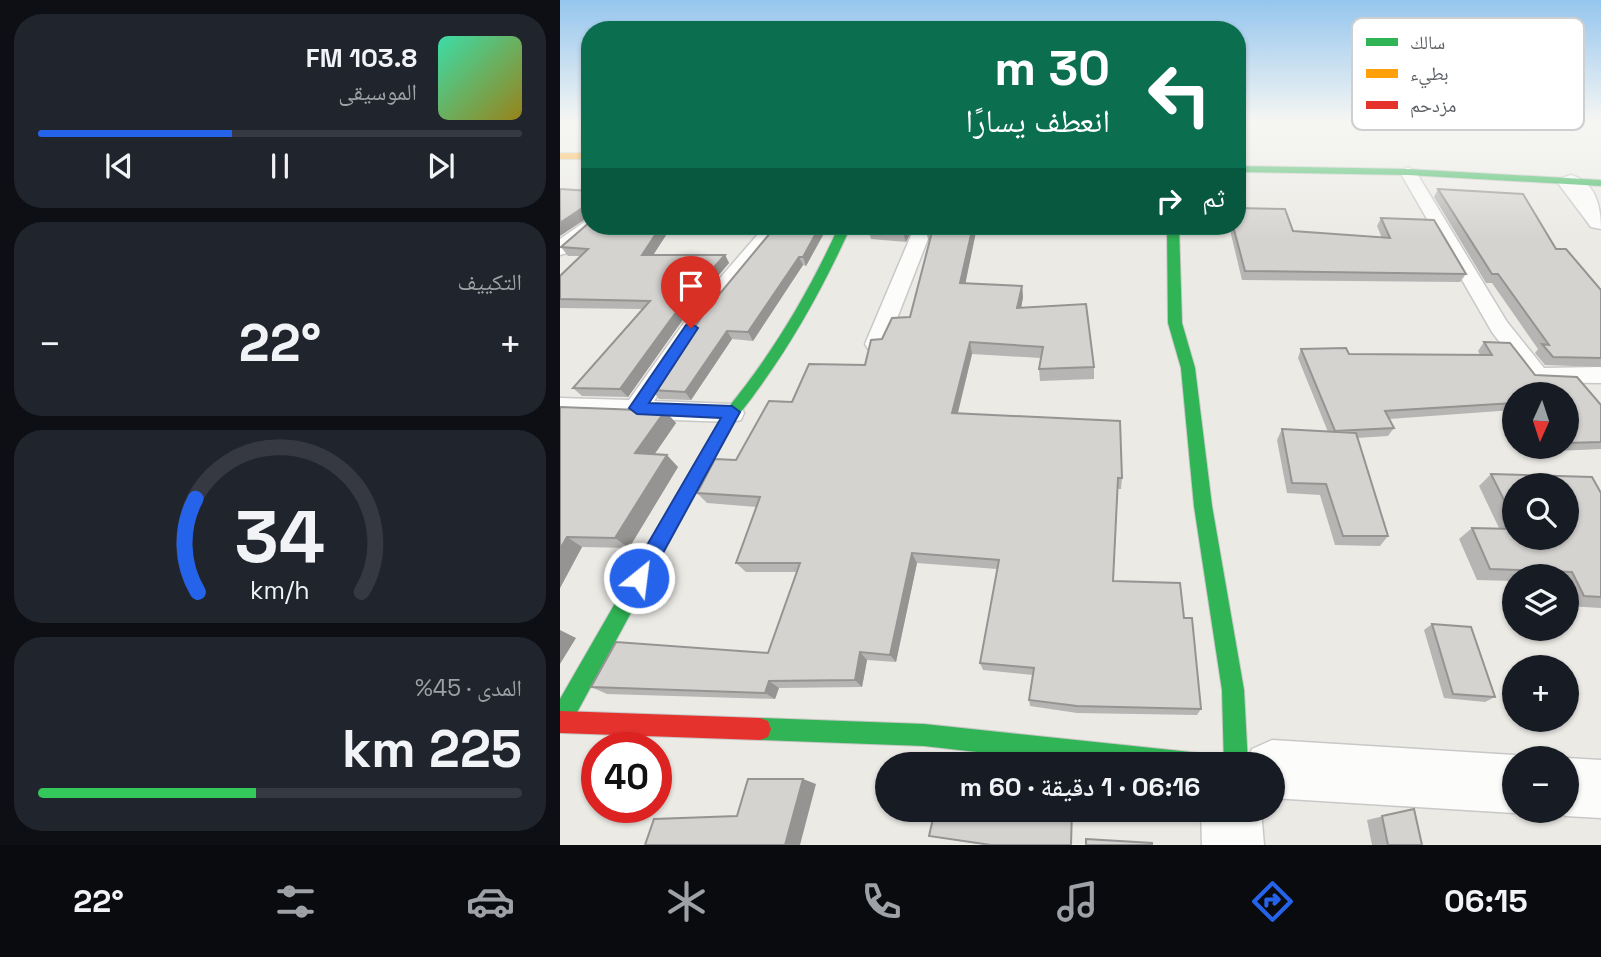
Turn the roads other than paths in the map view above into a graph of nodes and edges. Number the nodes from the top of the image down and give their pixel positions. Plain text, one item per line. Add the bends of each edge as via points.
1 (1246, 169) edge
2 (1408, 172) junction
3 (1571, 183) junction
4 (1601, 183) edge
5 (1601, 221) edge
6 (581, 231) edge
7 (766, 235) edge
8 (841, 235) edge
9 (920, 235) edge
10 (1174, 235) edge
11 (560, 249) edge
12 (876, 344) edge
13 (1601, 375) edge
14 (560, 407) edge
15 (637, 408) junction
16 (732, 412) junction
17 (560, 722) edge
18 (1080, 752) edge
19 (1235, 752) edge
20 (1285, 770) edge
21 (1502, 783) edge
22 (1579, 788) edge
23 (1601, 789) edge
24 (1232, 822) edge
25 (1233, 845) edge

1 - 2 street
2 - 3 street
2 - 13 lane via 1499,327 1538,376
3 - 4 street
3 - 5 street
6 - 11 lane
7 - 15 lane via 703,311
8 - 16 street via 817,289 758,384
9 - 12 lane
10 - 19 street via 1175,323 1188,368 1203,506 1233,690
14 - 15 lane
15 - 16 lane
16 - 17 street
17 - 18 street via 924,735
20 - 21 street
22 - 23 street
24 - 25 street

